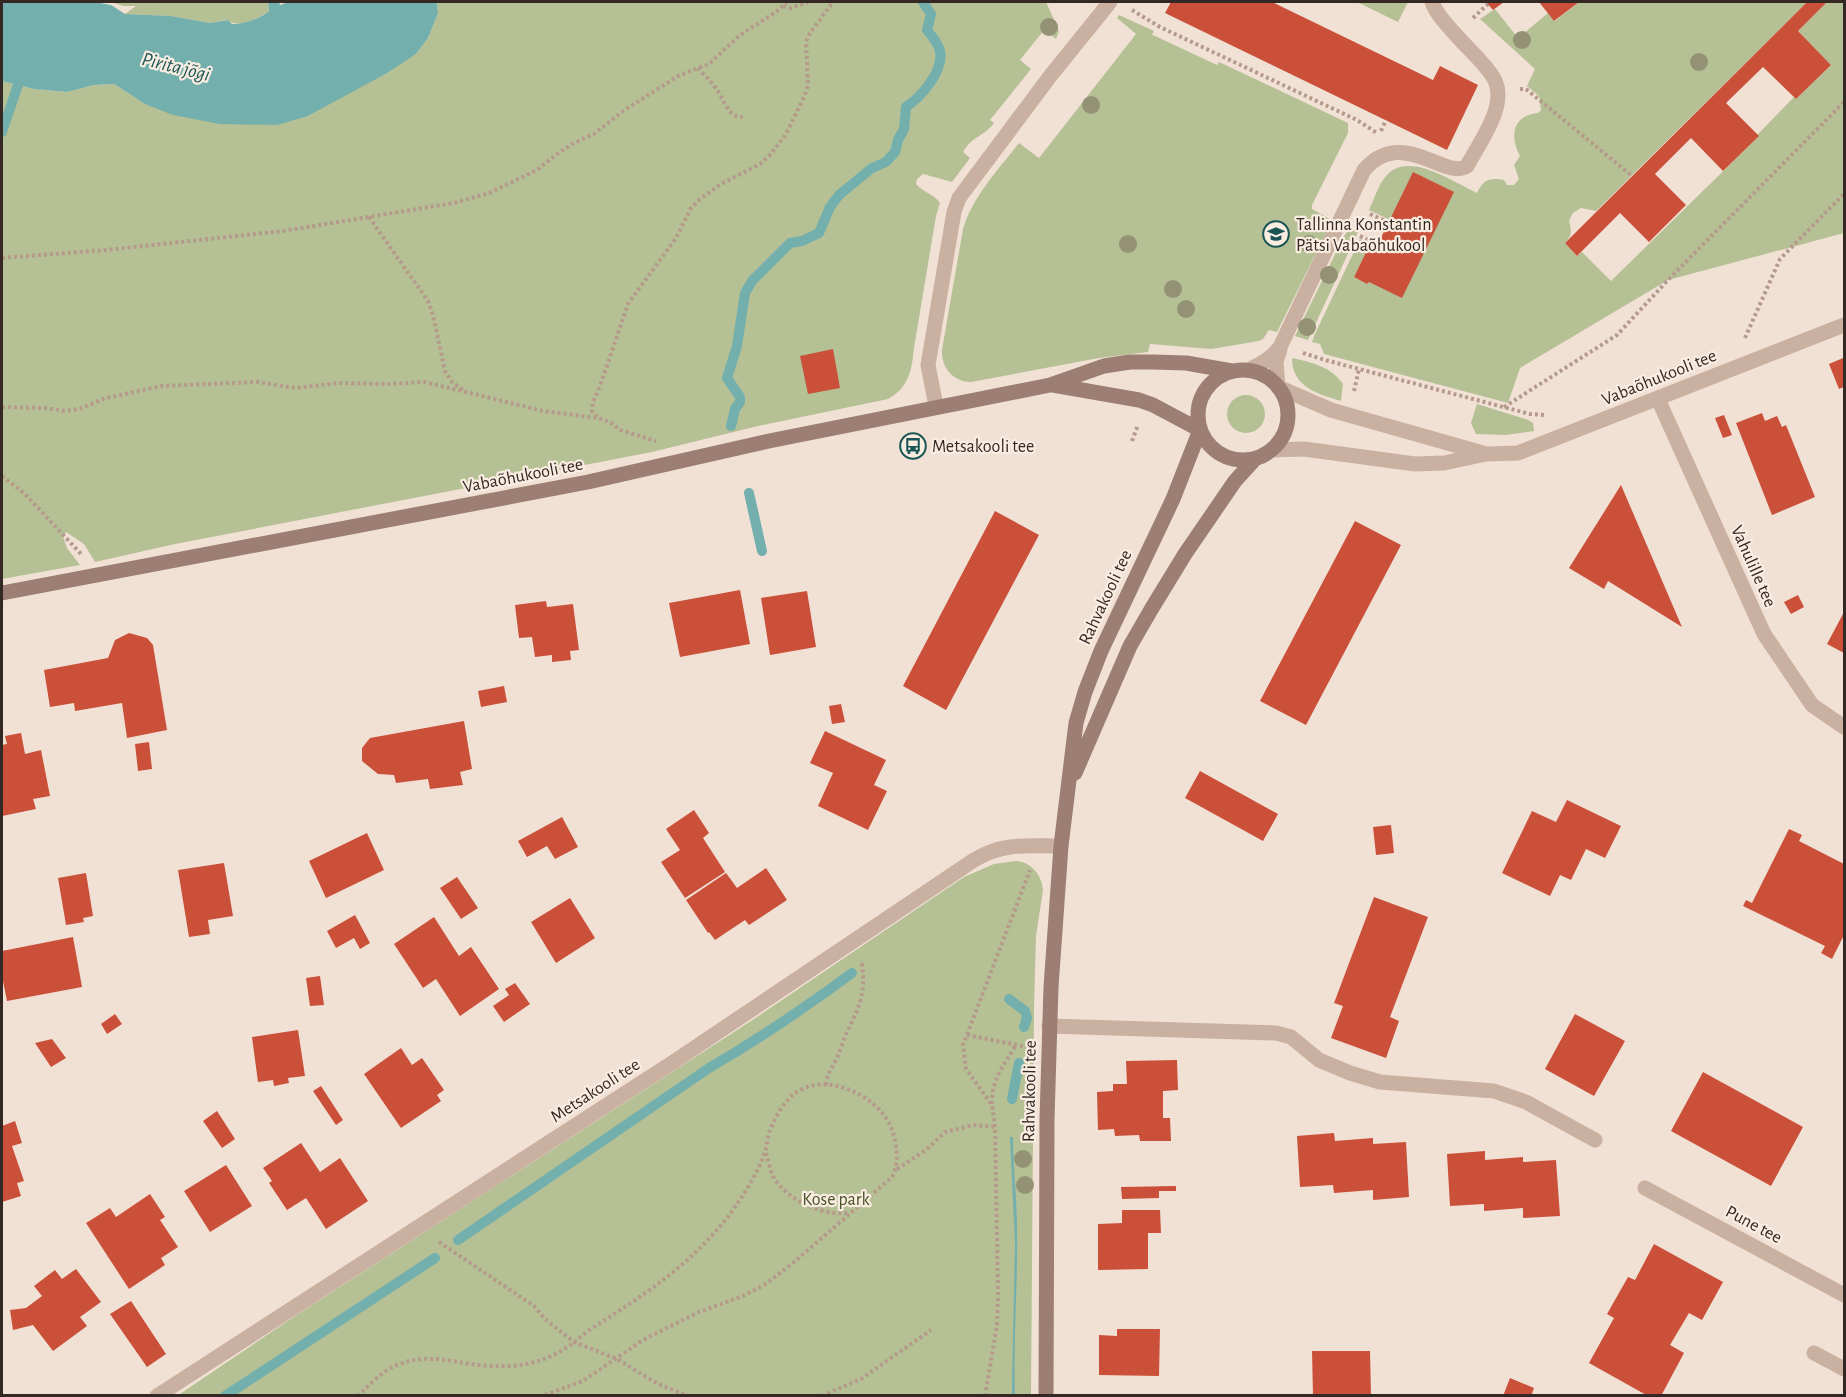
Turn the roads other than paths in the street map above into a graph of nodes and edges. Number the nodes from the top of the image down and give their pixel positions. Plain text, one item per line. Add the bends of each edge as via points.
1 (1110, 2) edge
2 (1432, 2) edge
3 (1845, 325) edge
4 (1280, 347) junction
5 (1240, 371) junction
6 (1050, 385) junction
7 (1278, 387) junction
8 (1659, 399) junction
9 (936, 406) junction
10 (1200, 430) junction
11 (1272, 450) junction
12 (1486, 454) junction
13 (1255, 459) junction
14 (2, 593) edge
15 (1845, 727) edge
16 (1068, 787) junction
17 (1061, 846) junction
18 (1049, 1026) junction
19 (1595, 1140) dead end
20 (1645, 1188) dead end
21 (1845, 1294) edge
22 (1814, 1353) dead end
23 (1845, 1369) edge
24 (157, 1395) edge
25 (1047, 1395) edge

1 - 9 street via 959,198 928,365
2 - 4 street via 1493,77 1499,98 1495,113 1463,169 1453,170 1430,158 1392,153 1380,156 1364,170
3 - 8 street, Vabaõhukooli tee
4 - 5 street via 1265,363
4 - 7 street via 1276,362
5 - 6 street, Vabaõhukooli tee via 1186,363 1130,362 1104,366
5 - 7 street via 1260,373
5 - 10 street via 1219,377 1207,387 1200,400
6 - 9 street, Vabaõhukooli tee
6 - 10 street, Vabaõhukooli tee via 1139,400
7 - 11 street via 1288,408 1288,420 1286,431
7 - 12 street, Vabaõhukooli tee via 1331,411
8 - 12 street, Vabaõhukooli tee via 1518,453
8 - 15 street, Vahulille tee via 1764,634 1812,705
9 - 14 street, Vabaõhukooli tee via 588,482
10 - 13 street via 1216,452 1228,458
10 - 16 street, Rahvakooli tee via 1173,499 1085,692 1076,723
11 - 12 street, Vabaõhukooli tee via 1304,449 1415,464 1444,463
11 - 13 street
13 - 16 street, Rahvakooli tee via 1216,508 1130,646
16 - 17 street, Rahvakooli tee
17 - 18 street, Rahvakooli tee
17 - 24 street, Metsakooli tee via 1016,845 988,852 657,1073
18 - 19 street via 1276,1033 1291,1037 1319,1060 1350,1073 1380,1082 1494,1091 1526,1102
18 - 25 street, Rahvakooli tee
20 - 21 street, Pune tee
22 - 23 street

